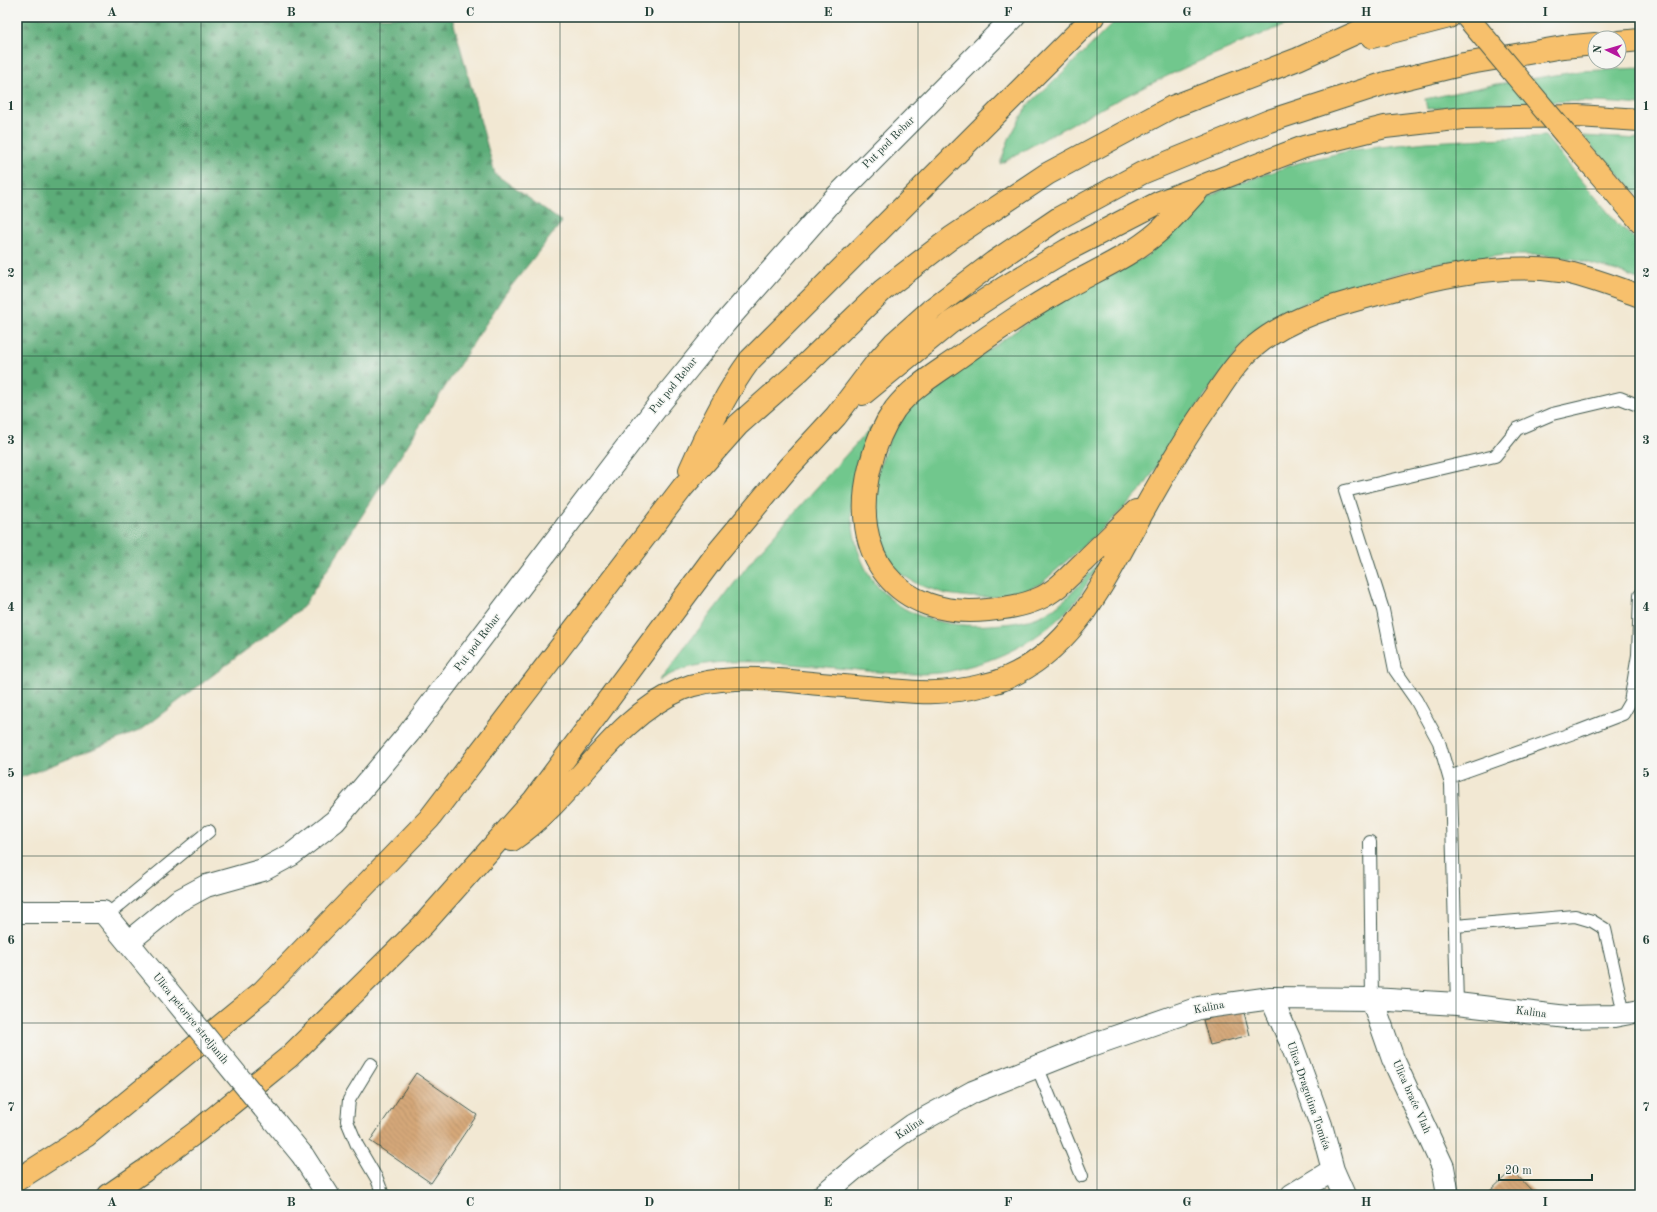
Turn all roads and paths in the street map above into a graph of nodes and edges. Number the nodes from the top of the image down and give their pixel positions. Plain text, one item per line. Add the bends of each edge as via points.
1 (1014, 17) edge
2 (1093, 17) edge
3 (1391, 17) edge
4 (1449, 17) edge
5 (1466, 17) edge
6 (1640, 40) edge
7 (1627, 41) edge
8 (1587, 45) edge
9 (1298, 59) junction
10 (1640, 120) edge
11 (1202, 186) junction
12 (1640, 221) edge
13 (1640, 296) edge
14 (1640, 406) edge
15 (836, 416) junction
16 (683, 487) junction
17 (1154, 493) junction
18 (1640, 595) edge
19 (1449, 777) junction
20 (209, 831) dead end
21 (1370, 842) dead end
22 (491, 851) junction
23 (17, 912) edge
24 (106, 916) junction
25 (1455, 926) junction
26 (128, 942) junction
27 (1270, 998) junction
28 (1372, 999) junction
29 (1457, 1004) junction
30 (1632, 1012) edge
31 (371, 1064) dead end
32 (1037, 1066) junction
33 (1333, 1170) junction
34 (1082, 1176) dead end
35 (17, 1180) edge
36 (109, 1195) edge
37 (328, 1195) edge
38 (383, 1195) edge
39 (823, 1195) edge
40 (1292, 1195) edge
41 (1344, 1195) edge
42 (1448, 1195) edge

1 - 26 street, Put pod Rebar via 834,199 725,323 656,409 409,733 335,821 291,855 263,870 206,886 178,901
2 - 16 highway via 750,360 717,411
3 - 9 highway
4 - 9 highway via 1356,40
5 - 12 highway, bridge
6 - 7 highway
8 - 15 highway via 1464,64 1386,83 1269,121 1142,173 1059,218 994,262 932,309 894,343
9 - 16 highway via 1172,108 1047,174 951,238 883,290 799,371 738,425
10 - 11 highway via 1578,116 1464,118 1384,127 1304,147
11 - 15 highway via 1160,202 1067,250 1005,287 950,323
11 - 17 highway via 1156,234 1138,248 996,330 909,394 896,408 875,448 864,498 865,526 879,567 896,586 916,599 955,610 1004,608 1022,605 1058,588
13 - 17 highway via 1560,271 1506,269 1426,280 1314,314 1267,337 1248,352 1200,415
14 - 19 lane via 1620,398 1552,414 1517,429 1495,456 1345,492 1383,610 1396,670 1439,742
15 - 22 highway via 788,468 718,553 534,800
16 - 35 highway via 418,830 263,991 86,1136
17 - 22 highway via 1092,603 1052,649 1030,665 1004,679 948,692 922,694 766,679 721,680 686,687 639,714 625,726 551,808 514,839
18 - 19 lane via 1638,655 1630,702 1623,714
19 - 25 lane
20 - 24 lane
21 - 28 lane
22 - 36 highway via 423,925 289,1057 199,1130
23 - 24 street via 103,912
24 - 26 street, Ulica petorice streljanih
25 - 29 lane
25 - 30 lane via 1575,916 1592,921 1605,929
26 - 37 street, Ulica petorice streljanih, bridge via 303,1156
27 - 28 street, Kalina
27 - 32 street, Kalina via 1199,1008
27 - 33 street, Ulica Dragutina Tomića via 1292,1045 1321,1125
28 - 29 street, Kalina
28 - 42 street, Ulica braće Vlah via 1393,1059 1443,1168
29 - 30 street, Kalina via 1567,1017 1614,1016
31 - 38 lane via 349,1100 348,1121 357,1145 377,1179
32 - 34 lane
32 - 39 street, Kalina via 973,1092 913,1125 866,1159
33 - 40 street
33 - 41 street, Ulica Dragutina Tomića

